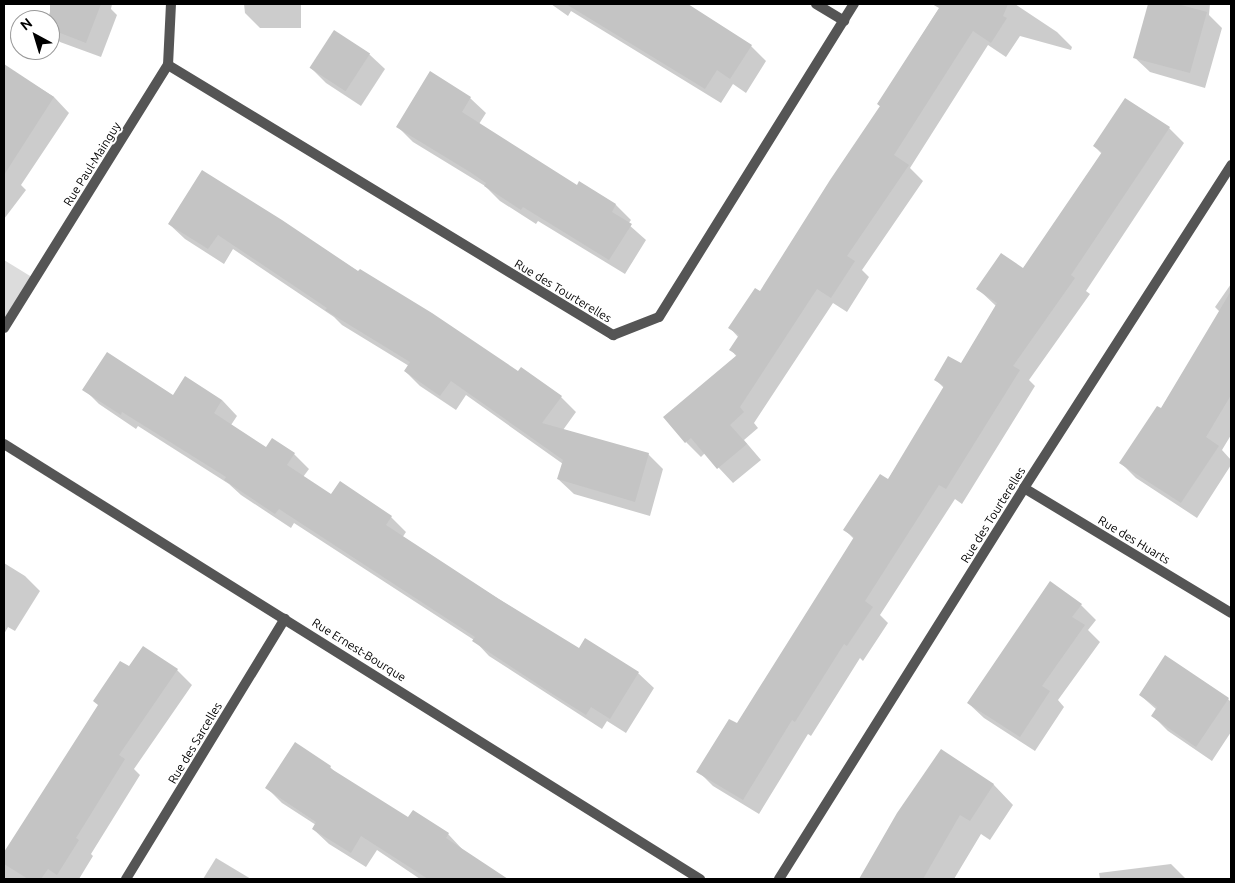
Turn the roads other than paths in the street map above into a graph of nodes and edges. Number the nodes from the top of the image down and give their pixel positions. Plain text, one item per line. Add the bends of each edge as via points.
1 (171, 4) edge
2 (816, 4) edge
3 (854, 4) edge
4 (844, 22) junction
5 (168, 65) junction
6 (1231, 165) edge
7 (4, 328) edge
8 (4, 444) edge
9 (1024, 488) junction
10 (1231, 613) edge
11 (285, 619) junction
12 (126, 879) edge
13 (700, 879) edge
14 (779, 879) edge

1 - 5 street, Rue Paul-Mainguy
2 - 4 street
3 - 4 street, Rue des Tourterelles
4 - 5 street, Rue des Tourterelles via 659,317 613,335
5 - 7 street, Rue Paul-Mainguy
6 - 9 street, Rue des Tourterelles
8 - 11 street, Rue Ernest-Bourque
9 - 10 street, Rue des Huarts
9 - 14 street, Rue des Tourterelles
11 - 12 street, Rue des Sarcelles
11 - 13 street, Rue Ernest-Bourque

